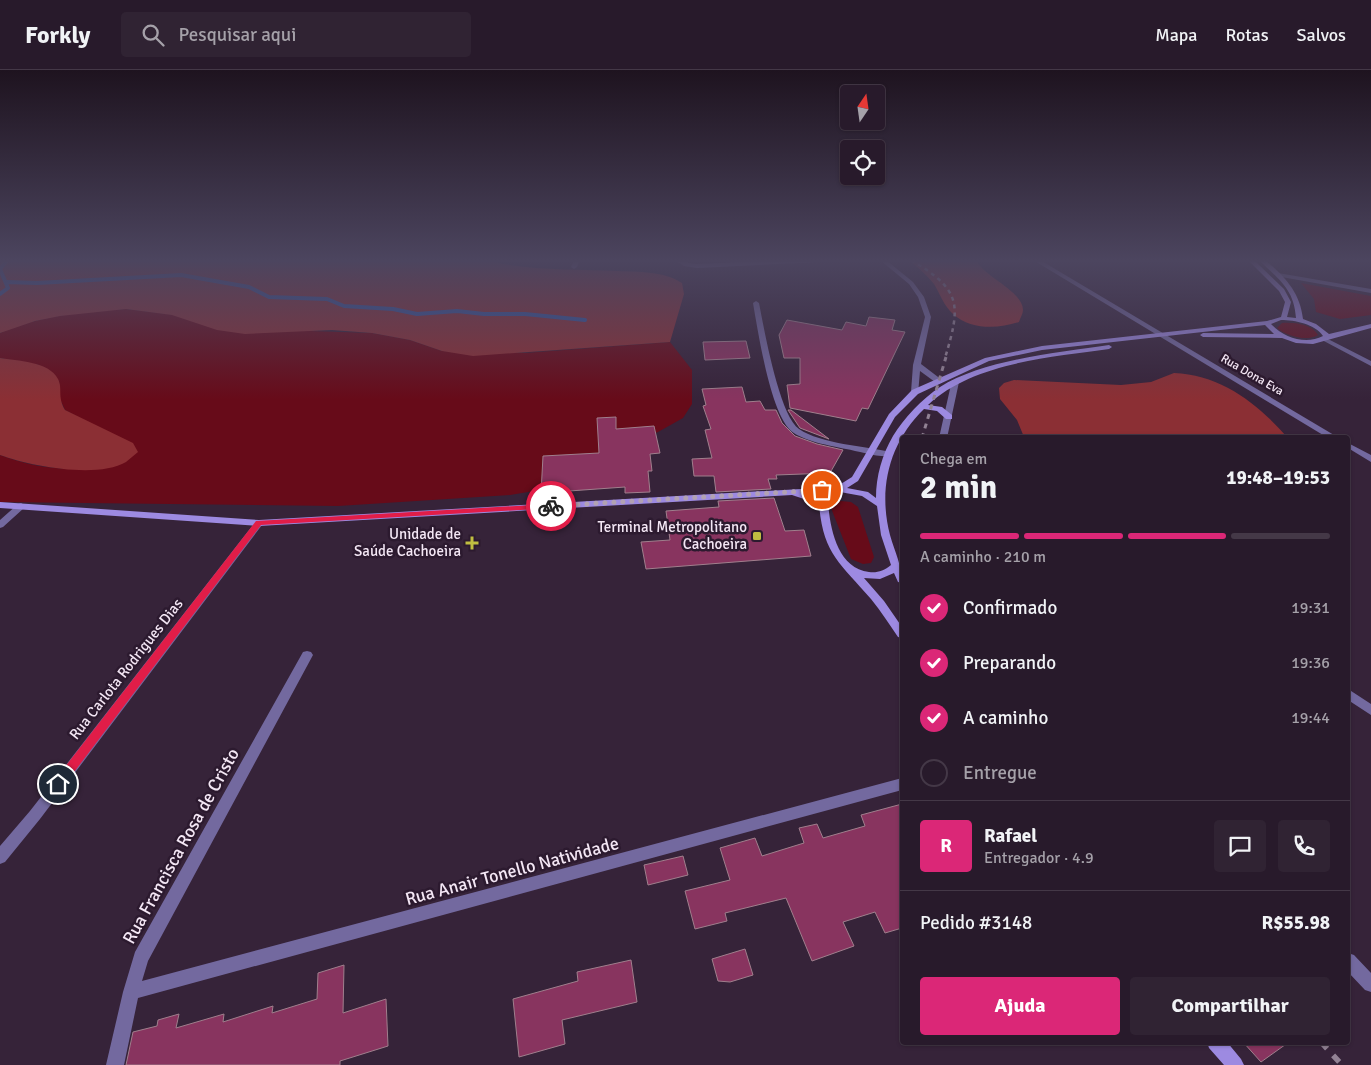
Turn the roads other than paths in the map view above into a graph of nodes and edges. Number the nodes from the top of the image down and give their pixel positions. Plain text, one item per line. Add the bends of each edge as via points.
1 (757, 306) edge
2 (924, 306) edge
3 (1113, 306) edge
4 (1287, 306) edge
5 (1300, 306) edge
6 (1283, 319) junction
7 (1300, 322) junction
8 (1268, 323) junction
9 (1371, 326) edge
10 (1316, 327) junction
11 (1355, 329) junction
12 (1158, 334) junction
13 (1284, 336) junction
14 (1166, 338) junction
15 (1325, 338) junction
16 (1371, 364) edge
17 (917, 365) junction
18 (938, 380) junction
19 (955, 382) junction
20 (915, 392) junction
21 (922, 406) junction
22 (949, 417) junction
23 (944, 435) edge
24 (1330, 435) edge
25 (1350, 446) edge
26 (871, 450) junction
27 (888, 454) junction
28 (1371, 459) edge
29 (840, 489) junction
30 (787, 491) junction
31 (823, 502) junction
32 (879, 504) junction
33 (0, 505) edge
34 (21, 506) junction
35 (259, 523) junction
36 (0, 525) edge
37 (896, 566) junction
38 (847, 568) junction
39 (900, 575) edge
40 (900, 631) edge
41 (307, 655) dead end
42 (1350, 695) edge
43 (1371, 710) edge
44 (900, 785) edge
45 (0, 857) edge
46 (1350, 963) edge
47 (1371, 984) edge
48 (131, 992) junction
49 (1218, 1045) edge
50 (115, 1065) edge
51 (1235, 1065) edge

1 - 26 street via 785,419 794,429 812,437
2 - 17 street via 928,317
3 - 12 street, Rua Dona Eva
4 - 6 main road
5 - 7 main road
6 - 7 main road
6 - 8 main road
7 - 10 main road
8 - 12 main road
8 - 13 main road via 1272,330
9 - 11 main road
10 - 11 main road
10 - 15 main road via 1326,334
11 - 15 main road
12 - 14 street, Rua Dona Eva
12 - 18 main road via 1010,354 987,359
13 - 14 main road
13 - 15 main road via 1302,341
14 - 19 main road via 1020,361
14 - 24 street, Rua Dona Eva
15 - 16 street
17 - 18 street
17 - 20 street
18 - 20 main road
19 - 21 main road
19 - 22 street
20 - 26 main road via 892,416
21 - 22 main road via 939,409
21 - 27 main road via 908,419
22 - 23 street
25 - 28 street
26 - 27 street
26 - 29 main road via 855,479
27 - 32 main road via 880,478
29 - 30 main road
29 - 31 main road
29 - 32 main road via 865,494
30 - 31 main road
30 - 35 main road
31 - 38 main road via 826,531 838,558
32 - 37 main road
33 - 34 main road
34 - 35 main road
34 - 36 street
35 - 45 street, Rua Carlota Rodrigues Dias
37 - 38 main road via 877,575 861,574
37 - 39 main road
38 - 40 main road
41 - 48 street, Rua Francisca Rosa de Cristo via 141,958
42 - 43 street
44 - 48 street, Rua Anair Tonello Natividade
46 - 47 street
48 - 50 street, Rua Francisca Rosa de Cristo
49 - 51 main road

